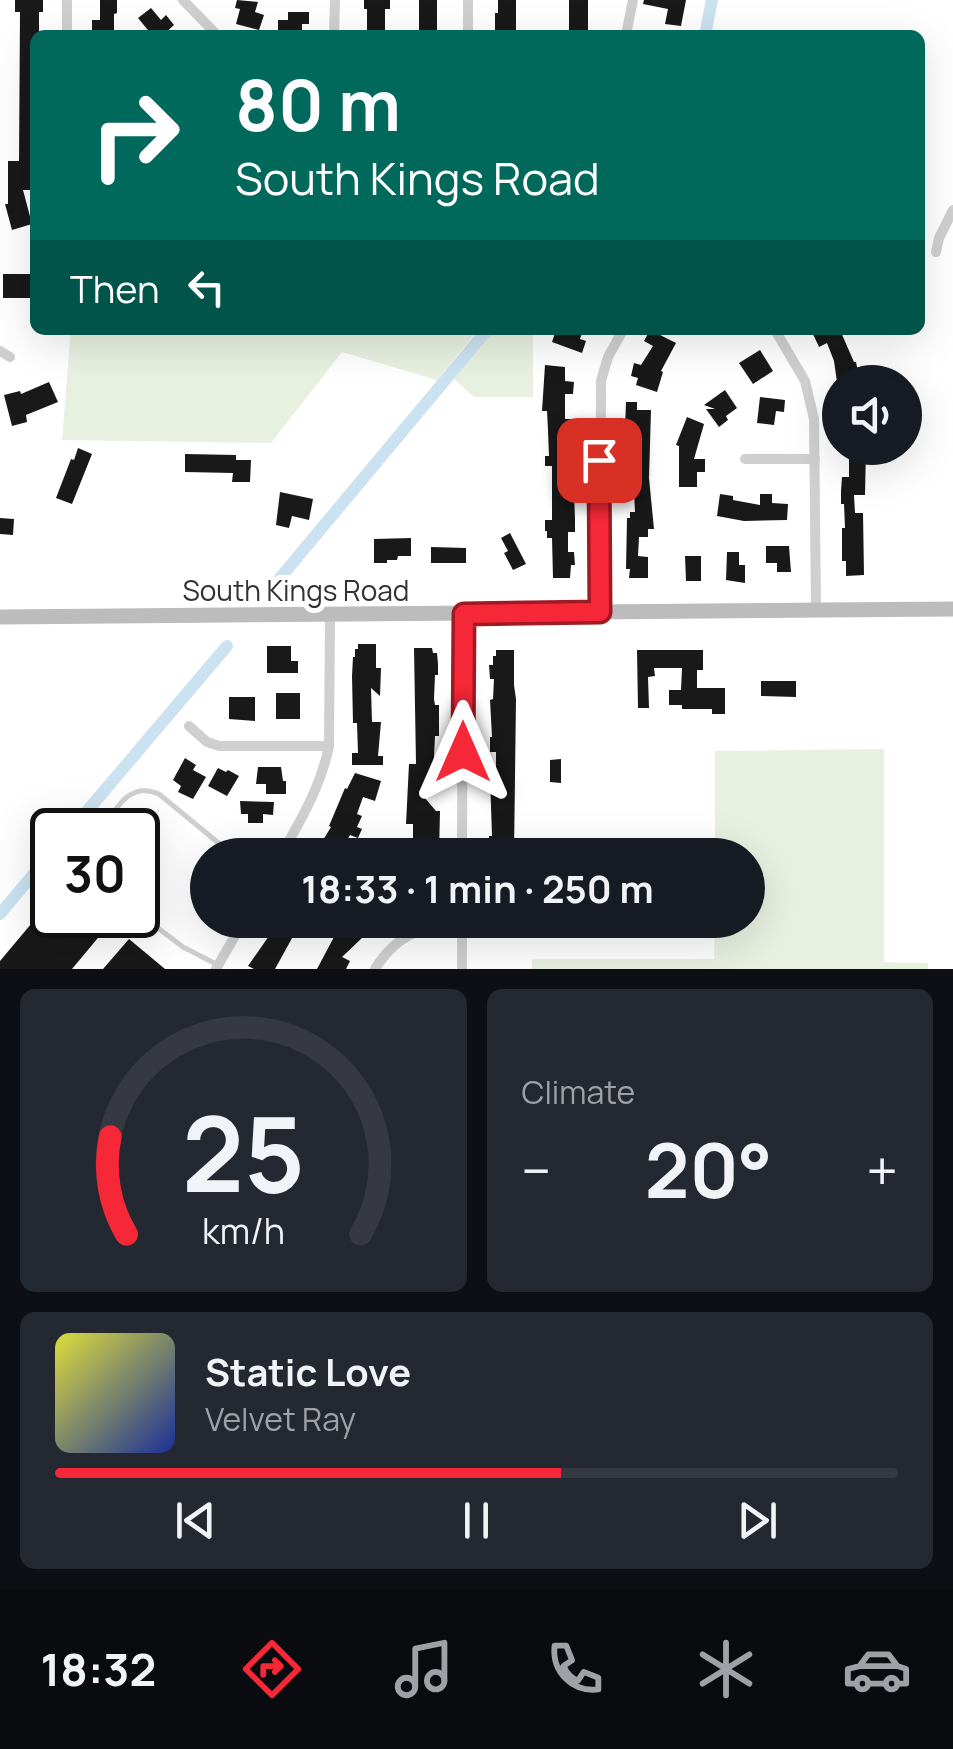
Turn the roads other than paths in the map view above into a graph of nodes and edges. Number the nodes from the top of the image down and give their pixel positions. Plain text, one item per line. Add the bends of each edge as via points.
1 (67, 0) edge
2 (336, 0) edge
3 (468, 0) edge
4 (633, 0) edge
5 (187, 1) edge
6 (67, 30) edge
7 (212, 30) edge
8 (334, 30) edge
9 (468, 30) edge
10 (627, 30) edge
11 (953, 210) edge
12 (936, 252) dead end
13 (620, 335) edge
14 (778, 335) edge
15 (745, 459) dead end
16 (815, 459) junction
17 (953, 609) edge
18 (816, 610) junction
19 (600, 612) junction
20 (330, 614) junction
21 (464, 614) junction
22 (0, 616) edge
23 (190, 726) dead end
24 (329, 746) junction
25 (119, 808) edge
26 (212, 838) edge
27 (291, 838) edge
28 (462, 838) edge
29 (160, 930) edge
30 (234, 938) edge
31 (402, 938) edge
32 (462, 938) edge
33 (217, 967) edge
34 (375, 969) edge
35 (462, 969) edge

1 - 6 street
2 - 8 street
3 - 9 street
4 - 10 street
5 - 7 street
11 - 12 street
13 - 19 street via 601,380
14 - 16 street via 811,399
15 - 16 street
16 - 18 street
17 - 18 main road, South Kings Road
18 - 19 main road, South Kings Road
19 - 21 main road, South Kings Road
20 - 21 main road, South Kings Road
20 - 22 main road, South Kings Road
20 - 24 street
21 - 28 street
23 - 24 street via 219,746
24 - 27 street
25 - 26 lane via 132,792 146,788
29 - 33 lane
30 - 33 street
31 - 34 street
32 - 35 street

